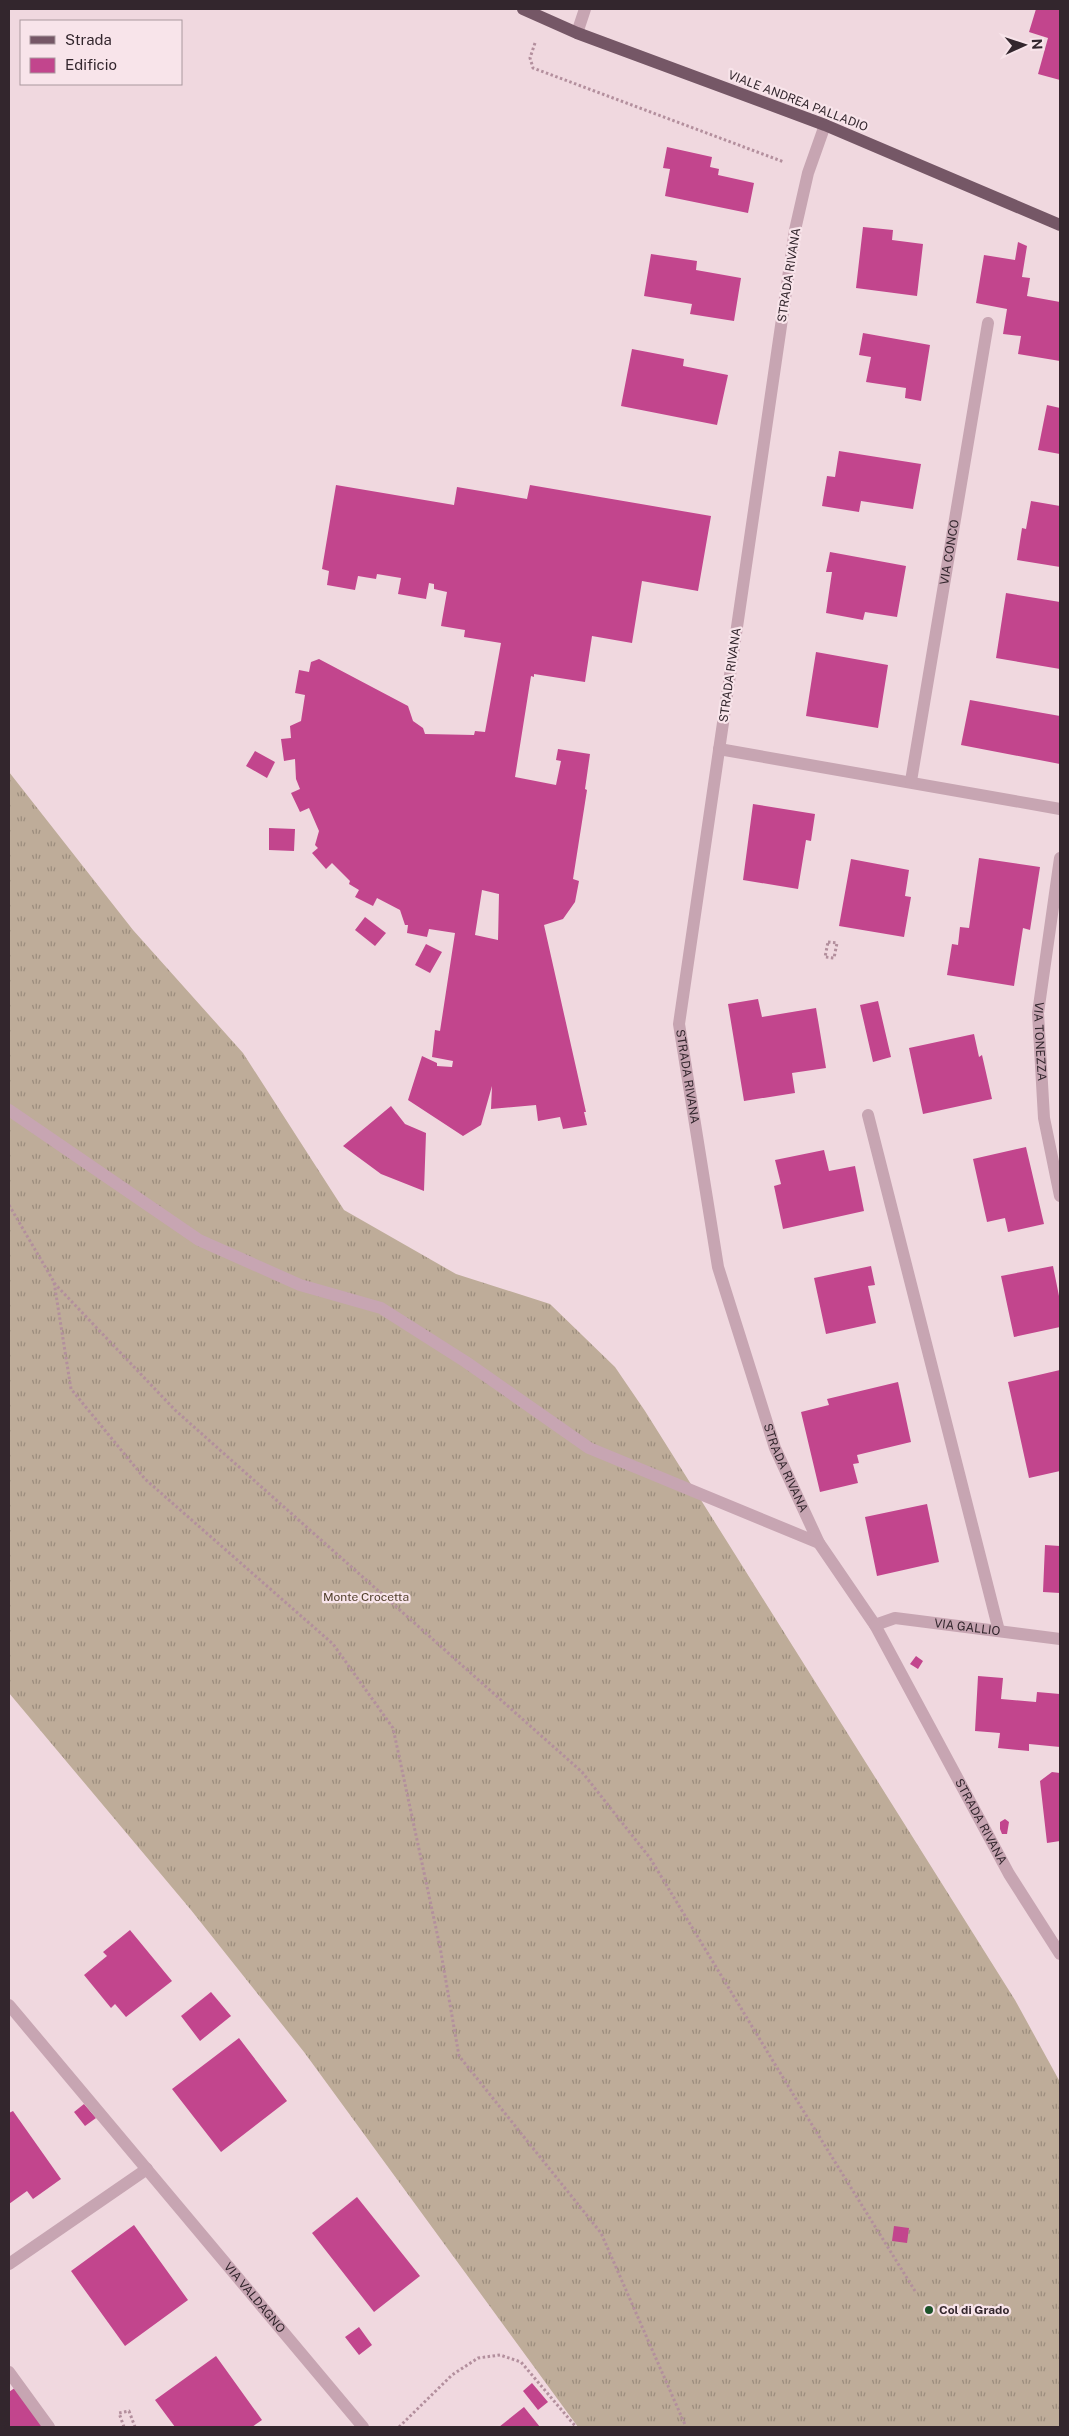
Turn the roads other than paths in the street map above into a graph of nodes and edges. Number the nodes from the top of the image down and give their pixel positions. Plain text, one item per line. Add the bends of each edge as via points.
1 (522, 9) edge
2 (585, 9) edge
3 (577, 33) junction
4 (826, 125) junction
5 (1060, 225) edge
6 (988, 323) dead end
7 (719, 749) junction
8 (911, 781) junction
9 (1060, 809) edge
10 (1060, 858) edge
11 (9, 1110) edge
12 (868, 1116) dead end
13 (1060, 1196) edge
14 (819, 1542) junction
15 (875, 1625) junction
16 (998, 1631) junction
17 (1060, 1639) edge
18 (1060, 1954) edge
19 (9, 2004) edge
20 (146, 2170) junction
21 (9, 2264) edge
22 (9, 2372) edge
23 (49, 2427) edge
24 (363, 2427) edge

1 - 3 main road, VIALE ANDREA PALLADIO
2 - 3 street
3 - 4 main road, VIALE ANDREA PALLADIO
4 - 5 main road, VIALE ANDREA PALLADIO
4 - 7 street, STRADA RIVANA via 808,173 796,230
6 - 8 street, VIA CONCO
7 - 8 street
7 - 14 street, STRADA RIVANA via 679,1024 718,1267 775,1448
8 - 9 street
10 - 13 street, VIA TONEZZA via 1038,1013 1044,1118
11 - 14 street via 199,1240 300,1285 381,1308 466,1362 589,1448
12 - 16 street
14 - 15 street, STRADA RIVANA
15 - 16 street, VIA GALLIO via 895,1618
15 - 18 street, STRADA RIVANA via 1009,1874
16 - 17 street, VIA GALLIO
19 - 20 street, VIA VALDAGNO
20 - 21 street
20 - 24 street, VIA VALDAGNO
22 - 23 street

